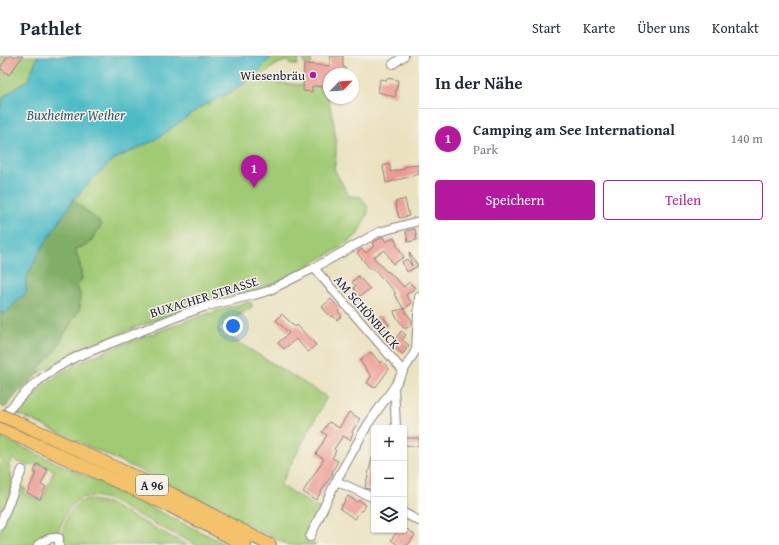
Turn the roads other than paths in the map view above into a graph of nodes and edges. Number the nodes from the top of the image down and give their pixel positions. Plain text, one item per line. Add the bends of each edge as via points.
1 (404, 56) edge
2 (393, 64) dead end
3 (419, 221) edge
4 (314, 268) junction
5 (419, 297) edge
6 (403, 371) junction
7 (394, 387) junction
8 (3, 414) edge
9 (0, 421) edge
10 (396, 425) edge
11 (0, 428) edge
12 (31, 435) junction
13 (22, 470) dead end
14 (336, 481) junction
15 (372, 497) edge
16 (407, 515) edge
17 (419, 521) edge
18 (0, 525) edge
19 (310, 538) dead end
20 (38, 545) edge
21 (59, 545) edge
22 (245, 545) edge
23 (270, 545) edge

1 - 2 street
3 - 4 street, BUXACHER STRASSE via 379,232
4 - 6 street, AM SCHÖNBLICK
4 - 8 street, BUXACHER STRASSE via 268,290 207,306 78,356 35,383
5 - 6 street via 416,348
6 - 7 street
7 - 10 street
7 - 14 street via 368,424
8 - 9 street, BUXACHER STRASSE
8 - 12 highway, A 96, bridge
11 - 12 highway, A 96
12 - 22 highway, A 96
12 - 23 highway, A 96 via 174,495
13 - 18 street
14 - 15 street
14 - 19 street
16 - 17 street
20 - 21 street via 47,539 59,538

